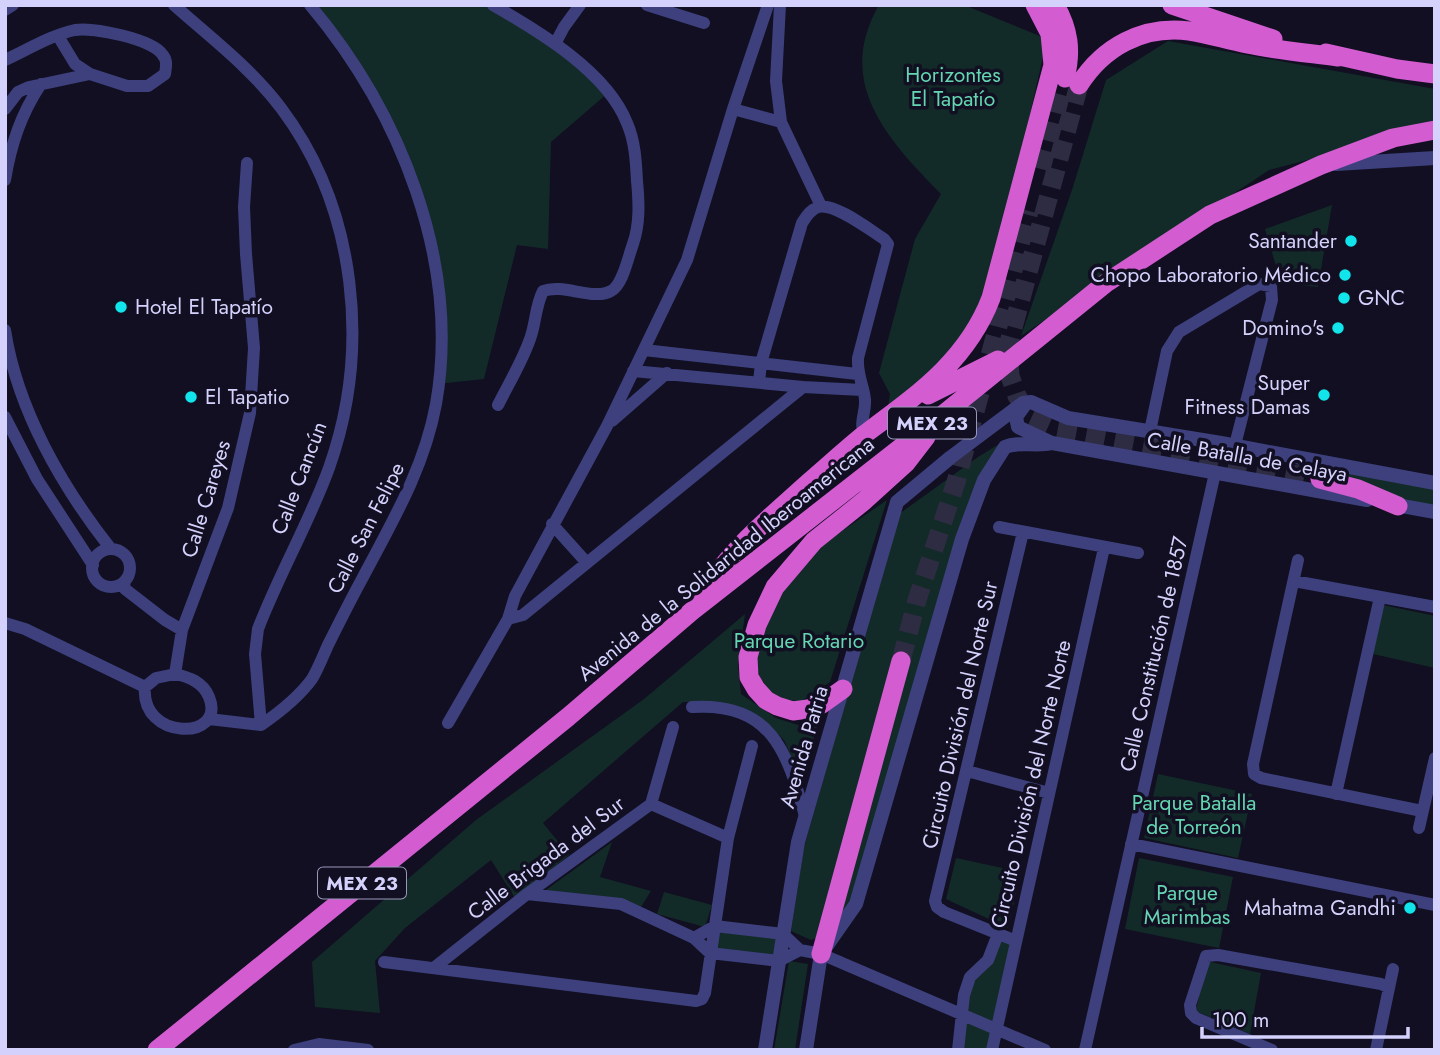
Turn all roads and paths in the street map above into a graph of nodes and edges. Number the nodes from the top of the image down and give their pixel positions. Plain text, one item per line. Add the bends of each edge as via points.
1 (13, 5) edge
2 (174, 5) edge
3 (310, 5) edge
4 (494, 5) edge
5 (580, 5) edge
6 (647, 5) edge
7 (768, 5) edge
8 (780, 5) edge
9 (1035, 5) edge
10 (1055, 5) edge
11 (1172, 5) edge
12 (5, 10) edge
13 (704, 23) dead end
14 (758, 34) junction
15 (58, 36) junction
16 (776, 41) junction
17 (555, 44) junction
18 (1338, 57) junction
19 (5, 60) edge
20 (90, 74) junction
21 (1435, 74) edge
22 (41, 84) junction
23 (5, 108) edge
24 (733, 108) junction
25 (781, 122) junction
26 (1435, 130) edge
27 (1435, 158) edge
28 (247, 163) dead end
29 (1321, 165) junction
30 (5, 180) edge
31 (821, 206) junction
32 (5, 330) edge
33 (1033, 342) junction
34 (644, 350) junction
35 (761, 363) junction
36 (633, 371) junction
37 (667, 373) junction
38 (857, 374) junction
39 (759, 382) junction
40 (803, 387) junction
41 (862, 390) junction
42 (1031, 402) junction
43 (498, 405) dead end
44 (899, 410) junction
45 (945, 413) junction
46 (5, 417) edge
47 (607, 426) junction
48 (1150, 431) junction
49 (864, 435) junction
50 (1052, 443) junction
51 (1235, 445) junction
52 (1215, 472) junction
53 (1320, 479) tunnel mouth
54 (1435, 483) edge
55 (1398, 506) junction
56 (1435, 512) edge
57 (552, 524) junction
58 (999, 527) dead end
59 (1023, 532) junction
60 (1104, 548) junction
61 (111, 549) junction
62 (1139, 553) dead end
63 (1298, 560) dead end
64 (587, 563) junction
65 (93, 565) junction
66 (1294, 581) junction
67 (124, 583) junction
68 (1380, 597) junction
69 (1435, 607) edge
70 (692, 611) junction
71 (508, 619) junction
72 (5, 623) edge
73 (182, 630) junction
74 (901, 661) tunnel mouth
75 (175, 674) junction
76 (145, 687) junction
77 (843, 688) junction
78 (692, 707) dead end
79 (209, 719) junction
80 (448, 723) dead end
81 (261, 725) junction
82 (673, 727) dead end
83 (752, 746) dead end
84 (1435, 758) edge
85 (967, 771) junction
86 (1049, 793) junction
87 (1336, 794) junction
88 (651, 804) junction
89 (1422, 811) junction
90 (805, 816) junction
91 (1419, 828) dead end
92 (728, 838) junction
93 (1131, 844) junction
94 (527, 894) junction
95 (1435, 905) edge
96 (715, 926) junction
97 (783, 934) junction
98 (998, 934) junction
99 (694, 938) junction
100 (1016, 941) junction
101 (800, 950) junction
102 (710, 953) junction
103 (821, 954) junction
104 (779, 961) junction
105 (384, 962) dead end
106 (435, 967) junction
107 (1393, 969) dead end
108 (1389, 988) junction
109 (962, 1016) junction
110 (996, 1029) junction
111 (157, 1050) edge
112 (294, 1050) edge
113 (368, 1050) edge
114 (765, 1050) edge
115 (806, 1050) edge
116 (958, 1050) edge
117 (992, 1050) edge
118 (1045, 1050) edge
119 (1085, 1050) edge
120 (1272, 1050) edge
121 (1376, 1050) edge

1 - 12 street
2 - 81 street, Calle Cancún via 280,106 320,172 345,251 353,334 341,428 258,629 255,667
3 - 81 street, Calle San Felipe via 366,84 399,146 425,223 438,287 441,347 436,404 401,508 312,679
4 - 17 street
5 - 17 street
6 - 13 street
7 - 14 street
8 - 16 street
9 - 44 highway via 1050,34 1053,65 991,298 978,330 960,354
10 - 18 highway via 1066,27 1072,81 1115,47 1164,30
11 - 18 highway
14 - 16 street
14 - 24 street
15 - 19 street
15 - 20 street via 75,64
15 - 20 street via 90,30 149,43 167,61 165,74 148,86 127,86
16 - 25 street
17 - 43 street via 612,95 628,124 636,166 638,231 612,291 602,294 552,287 542,291 529,343
18 - 21 highway
20 - 22 street
22 - 23 street via 18,92
22 - 30 street via 15,132
24 - 25 street
24 - 34 street via 687,260
25 - 31 street
26 - 29 highway, Avenida de la Solidaridad Iberoamericana / MEX 23 via 1393,138
27 - 29 street
28 - 73 street, Calle Careyes via 244,207 254,348 250,413 228,508
29 - 33 highway, Avenida de la Solidaridad Iberoamericana / MEX 23 via 1210,215 1106,283
31 - 35 street via 810,211 802,223
31 - 38 street via 834,208 888,244
32 - 61 street via 19,382 54,466
33 - 44 highway
33 - 45 highway, Avenida de la Solidaridad Iberoamericana / MEX 23
34 - 35 street
34 - 36 street
35 - 38 street
35 - 39 street
36 - 37 street
36 - 47 street
37 - 39 street
37 - 47 street
38 - 41 street
39 - 40 street
40 - 41 street
40 - 64 street
41 - 49 street
42 - 48 street, Calle Batalla de Celaya via 1068,418
42 - 50 street via 1017,412 1018,427
42 - 77 street, Avenida Patria via 1023,403 897,502
44 - 49 highway
45 - 70 highway, Avenida de la Solidaridad Iberoamericana / MEX 23
45 - 77 highway via 906,463 814,541 775,587 757,625 748,657 749,677 766,699 793,711 808,709
46 - 65 street via 37,479
47 - 57 street
48 - 51 street, Calle Batalla de Celaya
48 - 51 street via 1167,351 1179,332 1266,284 1271,286 1272,300
49 - 70 highway via 741,543
50 - 52 street, Calle Batalla de Celaya
50 - 103 street via 1005,447 985,480 962,539 856,904
51 - 54 street, Calle Batalla de Celaya
52 - 55 street, Calle Batalla de Celaya
52 - 93 street, Calle Constitución de 1857
53 - 55 highway
55 - 56 street, Calle Batalla de Celaya
57 - 64 street
57 - 71 street via 514,596
58 - 59 street
59 - 60 street
59 - 85 street, Circuito División del Norte Sur
60 - 62 street
60 - 86 street, Circuito División del Norte Norte
61 - 65 street via 100,553
61 - 67 street via 130,563
63 - 66 street
64 - 71 street via 523,615
65 - 67 street via 97,581 114,587
66 - 68 street
66 - 87 street via 1254,774
67 - 73 street via 125,589
68 - 69 street
68 - 87 street
70 - 111 highway, Avenida de la Solidaridad Iberoamericana / MEX 23
71 - 80 street
72 - 76 street
73 - 75 street, Calle Careyes
74 - 103 highway
75 - 76 street via 156,678
75 - 79 street via 191,678 204,689 211,704
76 - 79 street via 153,715 167,726 193,729
77 - 90 street, Avenida Patria
78 - 90 street via 726,708 766,730 780,744
79 - 81 street
82 - 88 street, Calle Brigada del Sur
83 - 92 street
84 - 89 street
85 - 86 street
85 - 98 street, Circuito División del Norte Sur via 936,895 937,907
86 - 100 street, Circuito División del Norte Norte
87 - 89 street
88 - 92 street
88 - 94 street, Calle Brigada del Sur
89 - 91 street
90 - 97 street, Avenida Patria
92 - 96 street
93 - 95 street
93 - 119 street, Calle Constitución de 1857
94 - 99 street via 621,904
94 - 106 street, Calle Brigada del Sur
96 - 97 street
96 - 99 street
96 - 102 street
97 - 101 street
97 - 104 street, Avenida Patria
98 - 100 street
98 - 109 street via 985,965 970,977
99 - 102 street
100 - 110 street, Circuito División del Norte Norte
101 - 103 street
101 - 104 street
102 - 104 street
102 - 106 street via 705,993 695,1001
103 - 109 street
103 - 115 street
104 - 114 street, Avenida Patria
105 - 106 street
107 - 108 street
108 - 120 street via 1206,956 1191,1013
108 - 121 street
109 - 110 street
109 - 116 street
110 - 117 street, Circuito División del Norte Norte
110 - 118 street
112 - 113 street via 319,1044

